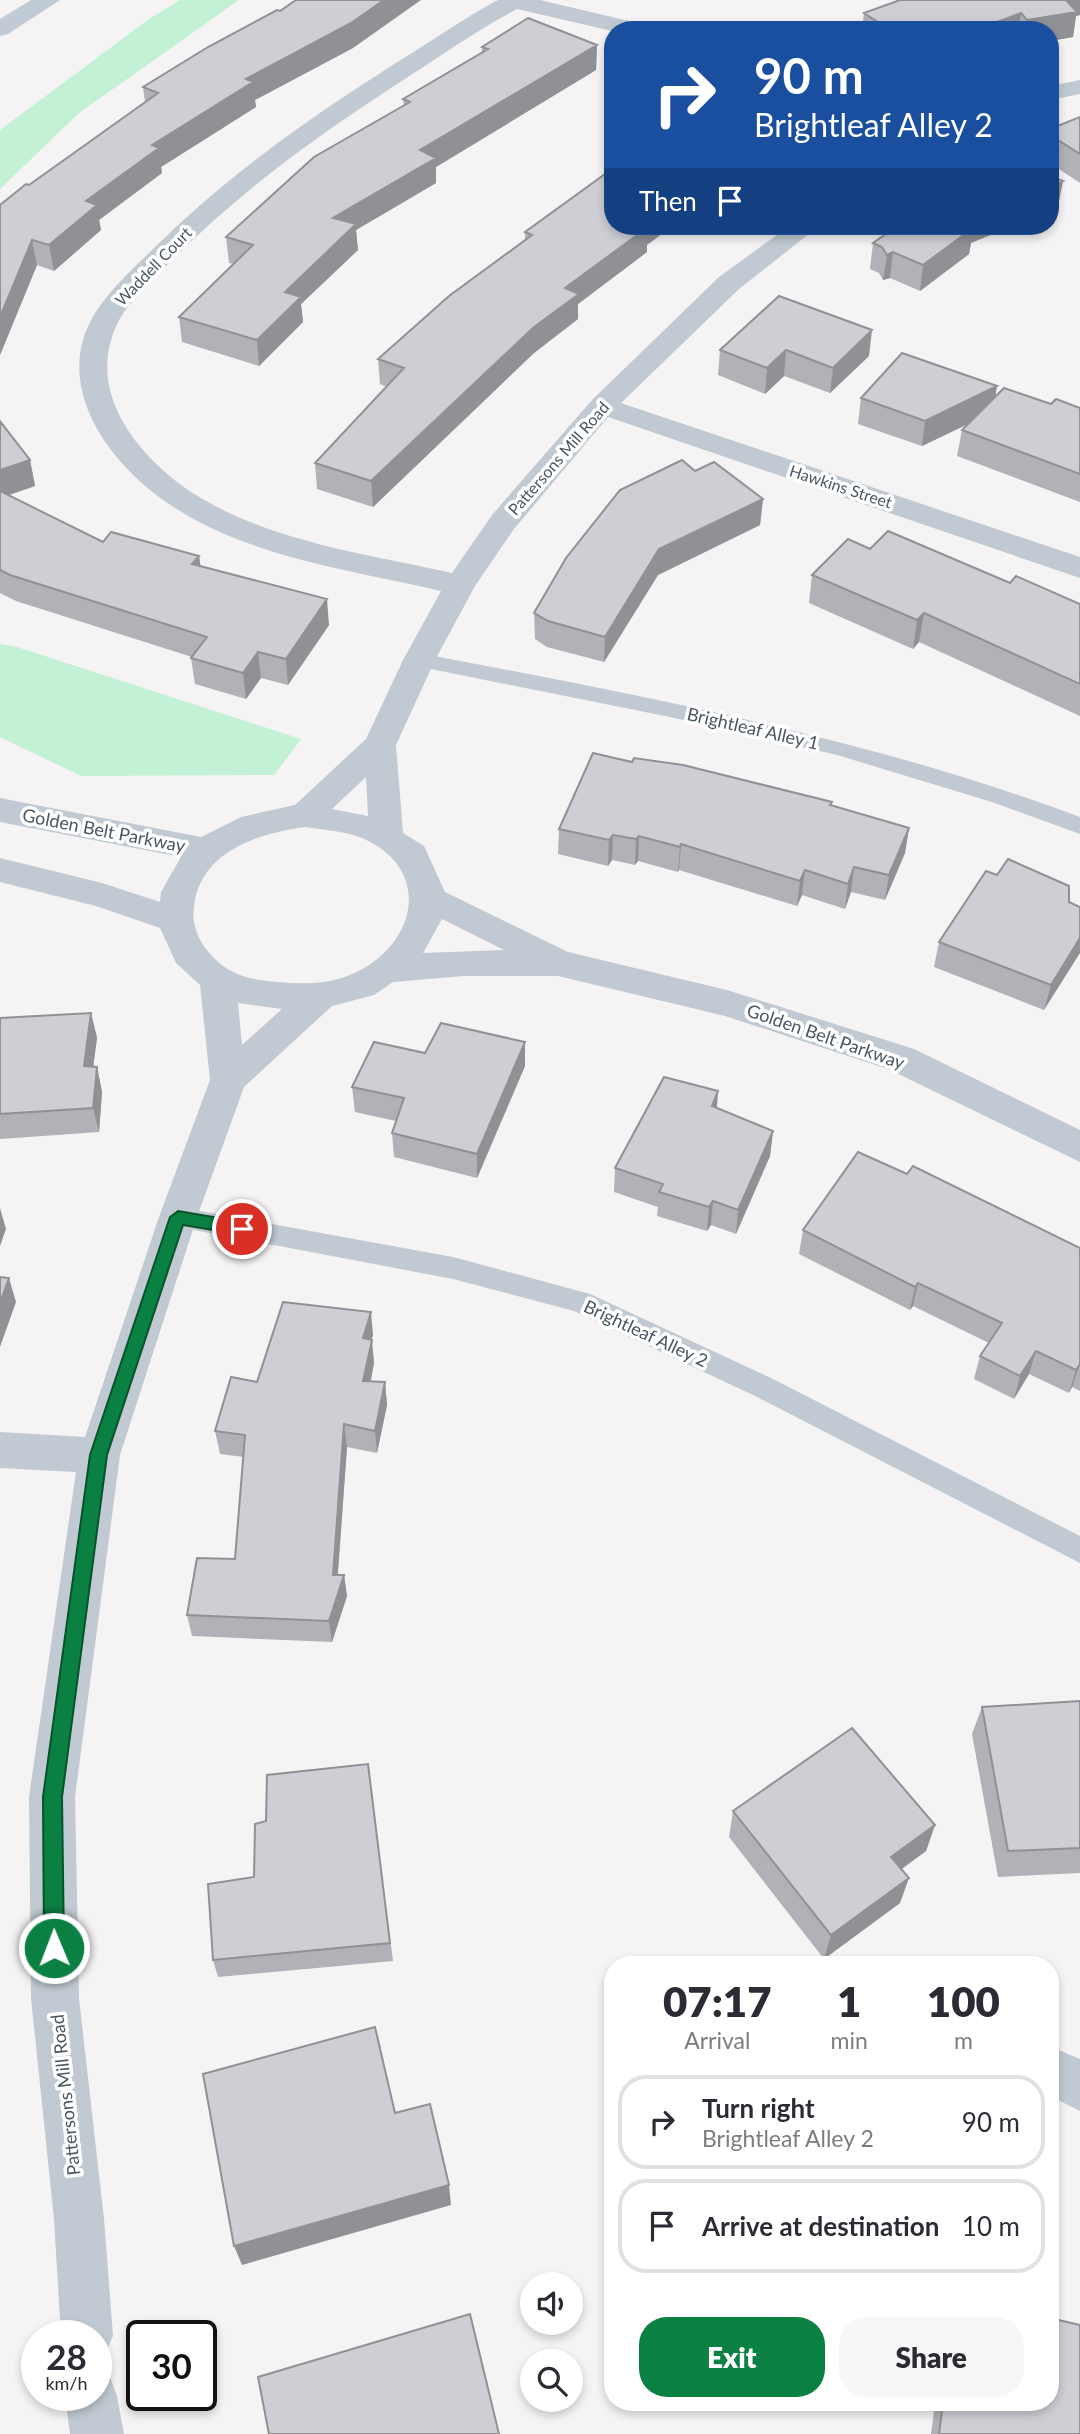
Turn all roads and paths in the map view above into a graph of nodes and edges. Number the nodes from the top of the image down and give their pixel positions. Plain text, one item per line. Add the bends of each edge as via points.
1 (48, 0) edge
2 (515, 1) edge
3 (604, 22) edge
4 (0, 29) edge
5 (1080, 87) edge
6 (1059, 91) edge
7 (794, 235) edge
8 (601, 406) junction
9 (1080, 568) edge
10 (460, 585) junction
11 (419, 660) junction
12 (380, 745) junction
13 (0, 810) edge
14 (305, 815) junction
15 (1080, 825) edge
16 (386, 834) junction
17 (207, 850) junction
18 (0, 870) edge
19 (430, 901) junction
20 (174, 920) junction
21 (559, 963) junction
22 (392, 969) junction
23 (217, 979) junction
24 (319, 998) junction
25 (228, 1080) junction
26 (1080, 1147) edge
27 (178, 1217) junction
28 (0, 1450) edge
29 (99, 1455) junction
30 (1080, 1550) edge
31 (86, 2320) edge
32 (93, 2411) edge
33 (97, 2434) edge

1 - 4 main road
2 - 3 street
2 - 10 street, Waddell Court via 304,135 211,206 107,314 94,348 93,381 105,418 149,473 186,502 228,523 287,543
5 - 6 street
7 - 8 street, Pattersons Mill Road via 729,283
8 - 9 street, Hawkins Street
8 - 10 street, Pattersons Mill Road via 503,522
10 - 11 street, Pattersons Mill Road
11 - 12 street, Pattersons Mill Road
11 - 15 lane, Brightleaf Alley 1 via 650,705 880,757
12 - 14 street, Pattersons Mill Road
12 - 16 street, Pattersons Mill Road
13 - 17 street, Golden Belt Parkway
14 - 16 street via 362,823
14 - 17 street via 269,820
16 - 19 street via 410,852 424,875
17 - 20 street via 188,871 176,895
18 - 20 street via 102,895
19 - 21 street, Golden Belt Parkway
19 - 22 street via 426,925 413,948
20 - 23 street via 181,943 196,963
21 - 22 street, Golden Belt Parkway
21 - 26 street, Golden Belt Parkway via 727,1003 901,1059
22 - 24 street via 358,987
23 - 24 street via 247,993 282,999
23 - 25 street, Pattersons Mill Road
24 - 25 street, Pattersons Mill Road
25 - 27 street, Pattersons Mill Road
27 - 29 street, Pattersons Mill Road
27 - 30 lane, Brightleaf Alley 2 via 453,1268 580,1302 763,1387
28 - 29 street
29 - 31 street, Pattersons Mill Road via 52,1797 54,1998
32 - 33 street

